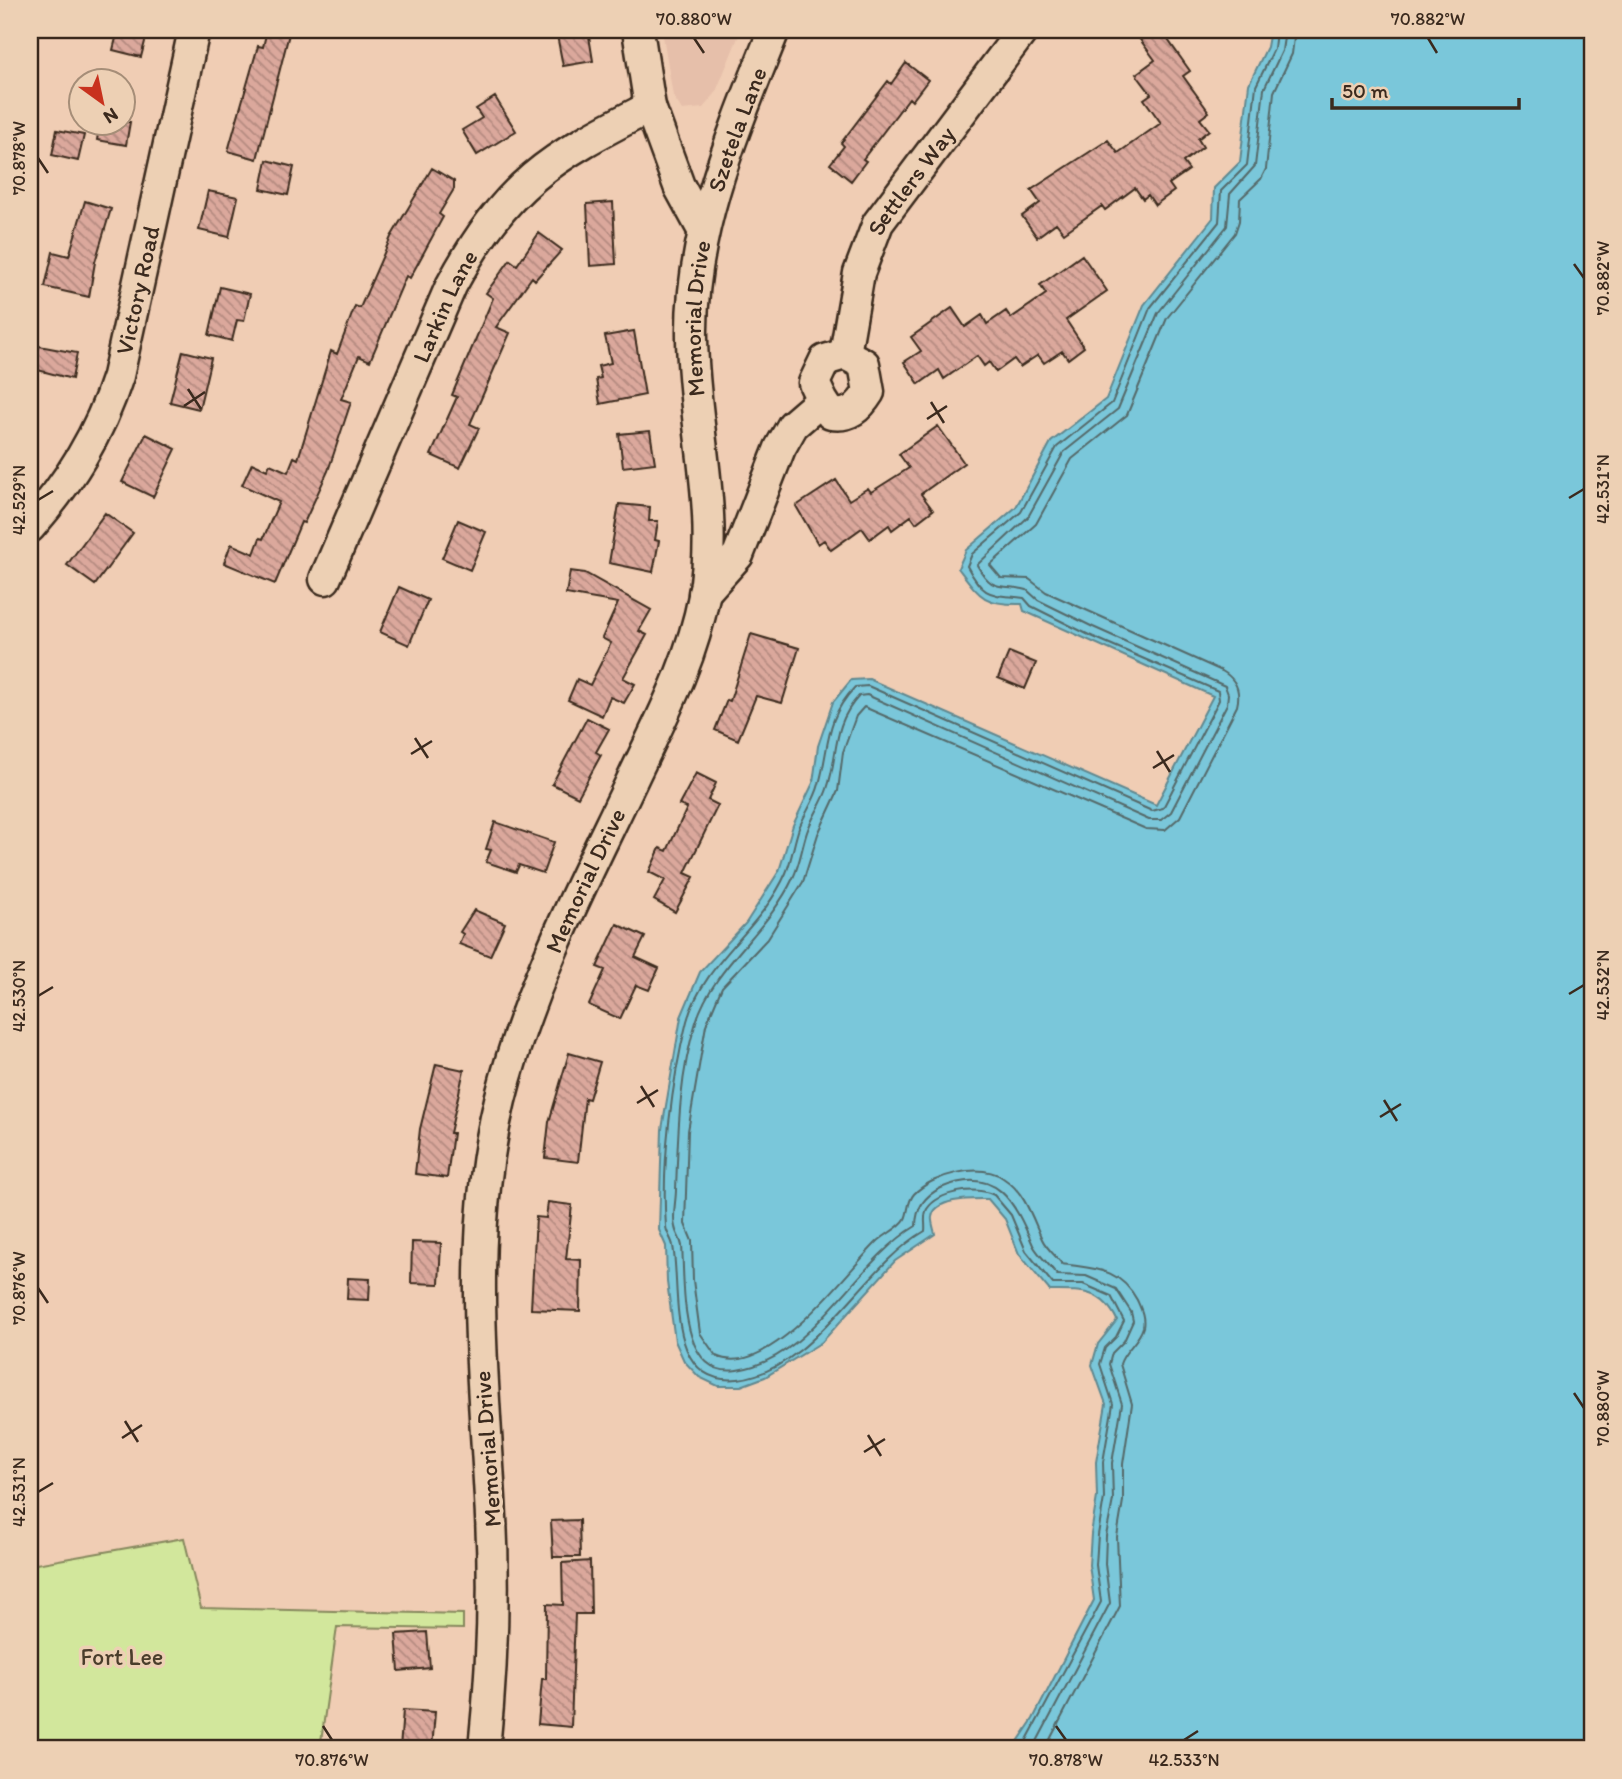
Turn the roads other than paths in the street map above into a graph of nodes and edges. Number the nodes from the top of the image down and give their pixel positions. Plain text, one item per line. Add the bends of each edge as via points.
1 (194, 30) edge
2 (638, 30) edge
3 (774, 30) edge
4 (1023, 30) edge
5 (650, 107) junction
6 (702, 230) junction
7 (845, 354) junction
8 (822, 400) junction
9 (30, 527) edge
10 (325, 579) dead end
11 (704, 593) junction
12 (484, 1749) edge

1 - 9 street, Victory Road via 107,410 77,469
2 - 5 street, Memorial Drive
3 - 6 street, Szetela Lane
4 - 7 street, Settlers Way via 878,223 859,273
5 - 6 street, Memorial Drive via 679,186
5 - 10 street, Larkin Lane via 559,156 528,179 474,244 451,286
6 - 11 street, Memorial Drive via 692,301 692,341 708,507
7 - 8 street via 825,360 818,371 814,383
7 - 8 street via 864,364 869,393 860,406 843,416 831,414
8 - 11 street via 793,425 737,555
11 - 12 street, Memorial Drive via 680,676 529,1004 489,1155 479,1261 493,1569

